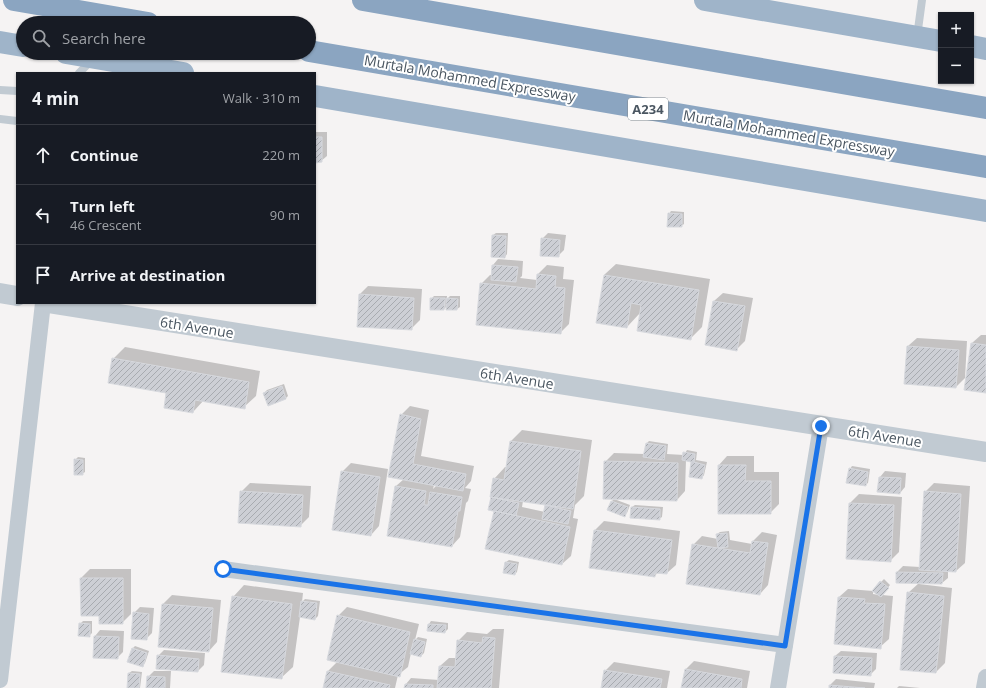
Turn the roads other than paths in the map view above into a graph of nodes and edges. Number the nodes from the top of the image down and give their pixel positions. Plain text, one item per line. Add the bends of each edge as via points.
1 (14, 0) edge
2 (363, 0) edge
3 (705, 0) edge
4 (922, 0) edge
5 (107, 16) edge
6 (917, 37) junction
7 (938, 40) edge
8 (0, 42) edge
9 (16, 45) edge
10 (974, 47) edge
11 (986, 49) edge
12 (316, 52) edge
13 (78, 60) edge
14 (87, 65) edge
15 (171, 72) edge
16 (0, 90) edge
17 (16, 91) edge
18 (316, 96) edge
19 (986, 108) edge
20 (0, 118) edge
21 (16, 121) edge
22 (986, 167) edge
23 (986, 211) edge
24 (0, 293) edge
25 (16, 296) edge
26 (50, 304) edge
27 (56, 304) edge
28 (821, 426) junction
29 (986, 452) edge
30 (223, 569) dead end
31 (785, 646) junction
32 (986, 677) edge
33 (0, 680) edge
34 (778, 688) edge
35 (984, 688) edge

1 - 5 highway
2 - 19 highway
3 - 6 highway
4 - 6 lane
6 - 7 highway
8 - 9 highway
10 - 11 highway
12 - 22 highway, Murtala Mohammed Expressway / A234
13 - 14 highway
14 - 15 highway
16 - 17 lane
18 - 23 highway
20 - 21 lane
24 - 25 street
26 - 33 street
27 - 28 street, 6th Avenue
28 - 29 street, 6th Avenue
28 - 31 street
30 - 31 street
31 - 34 street
32 - 35 street

